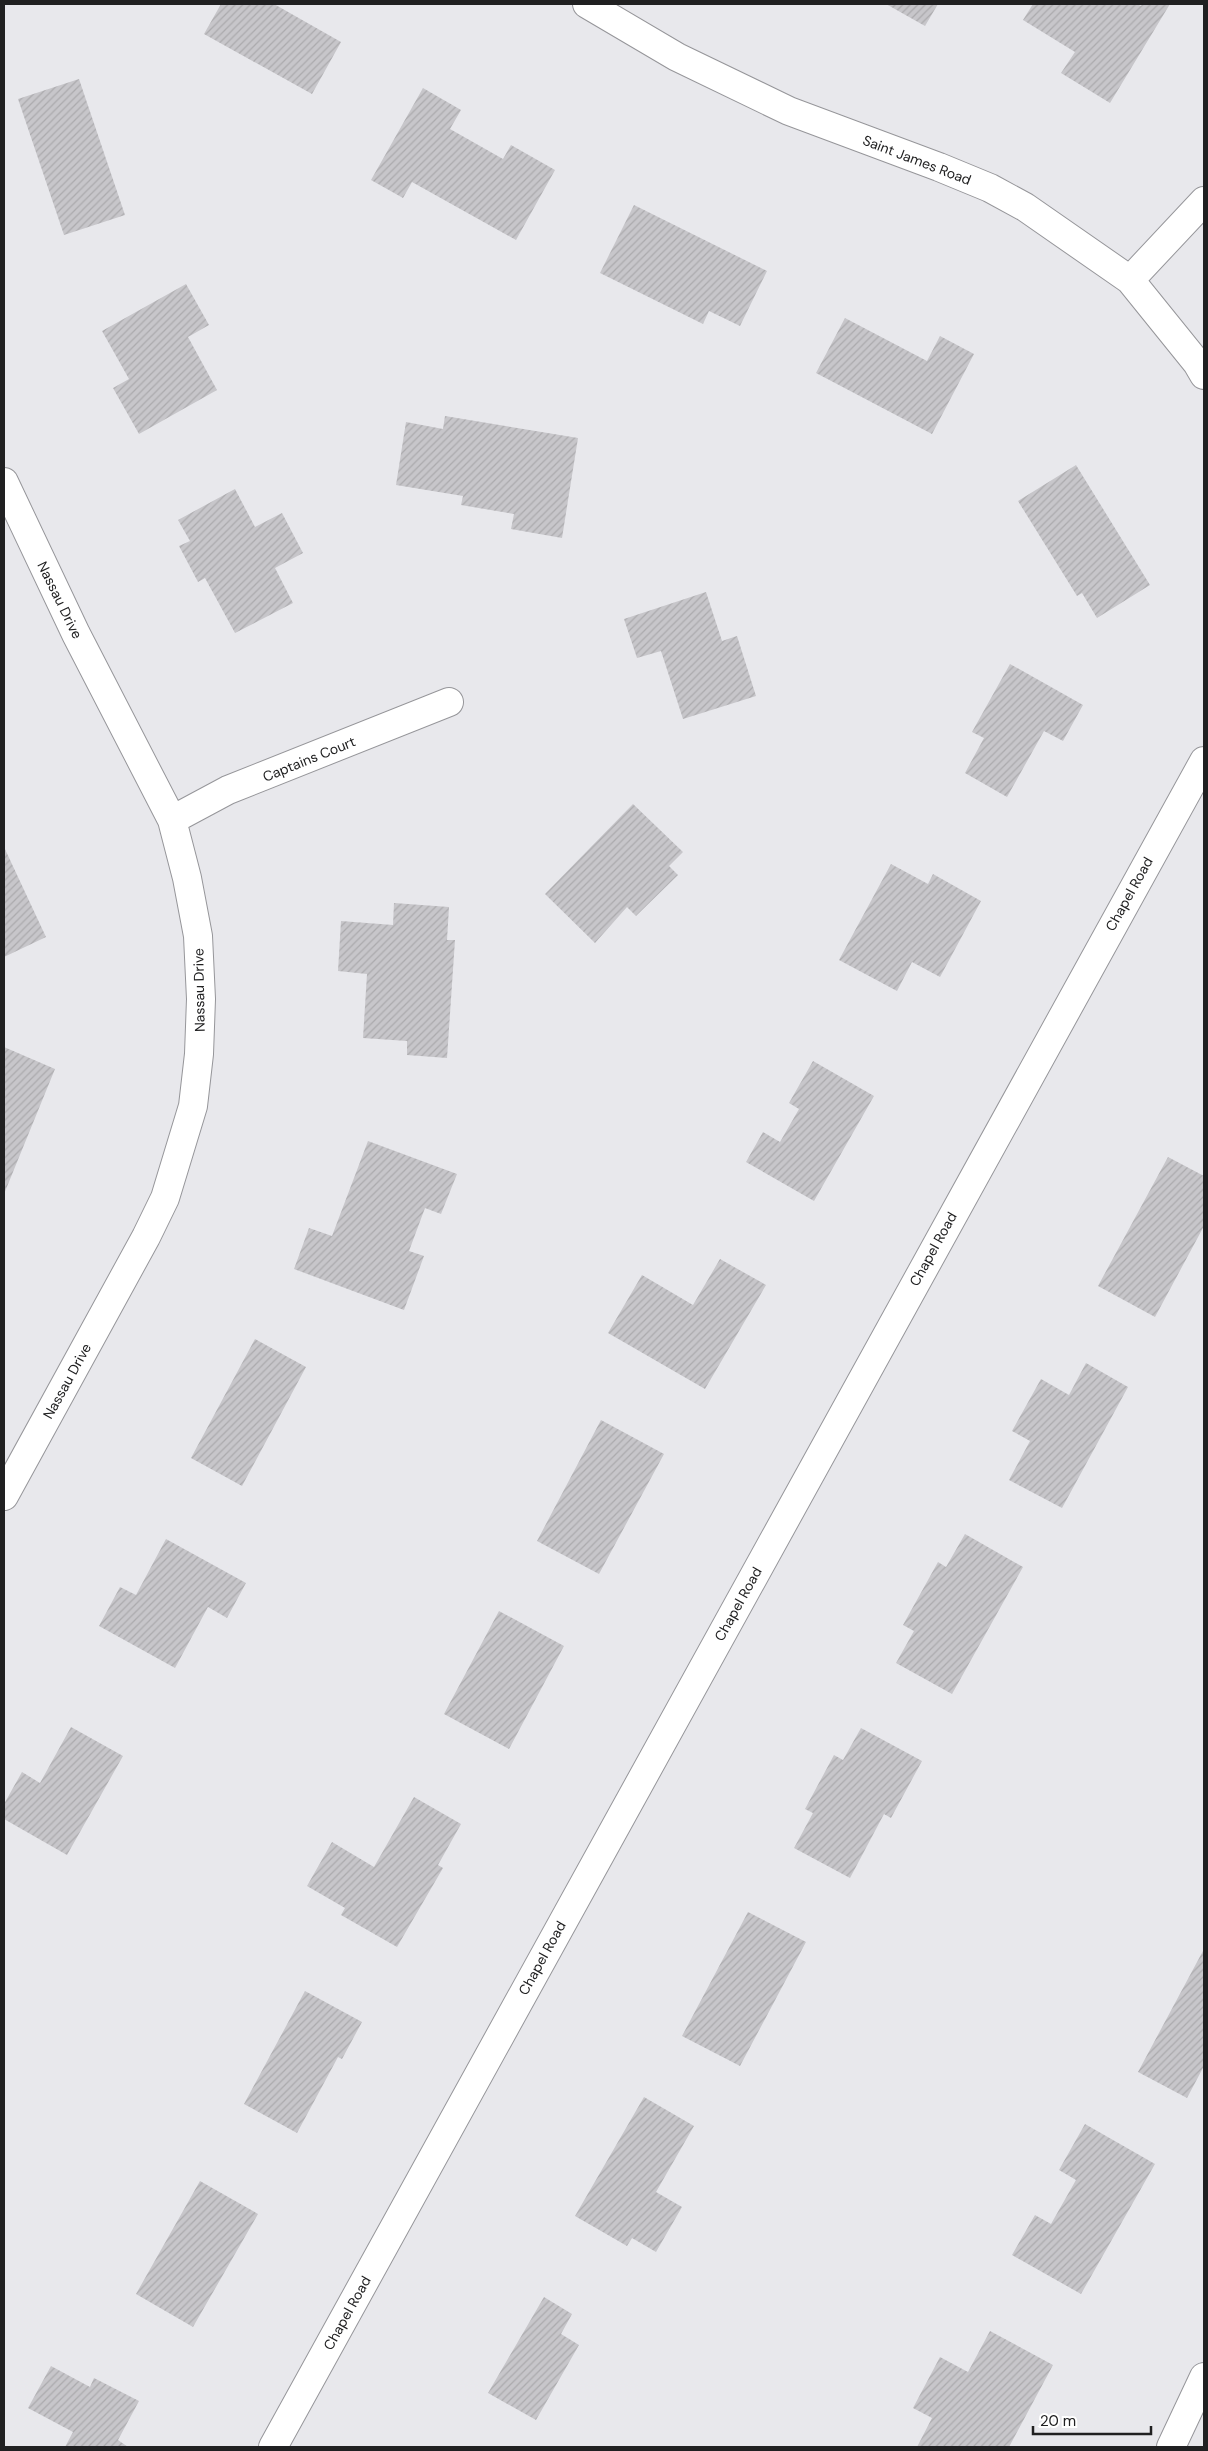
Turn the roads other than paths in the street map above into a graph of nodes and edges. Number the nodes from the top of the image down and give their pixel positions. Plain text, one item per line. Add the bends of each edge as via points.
1 (587, 4) edge
2 (1204, 201) edge
3 (1130, 280) junction
4 (1204, 375) edge
5 (4, 482) edge
6 (449, 702) dead end
7 (1204, 761) edge
8 (172, 820) junction
9 (4, 1496) edge
10 (1204, 2376) edge
11 (273, 2447) edge
12 (1171, 2447) edge

1 - 3 street, Saint James Road via 677,57 789,111 990,188 1026,207
2 - 3 street
3 - 4 street, Saint James Road
5 - 8 street, Nassau Drive via 76,634
6 - 8 street, Captains Court via 228,790
7 - 11 street, Chapel Road
8 - 9 street, Nassau Drive via 198,936 201,999 193,1106 165,1198
10 - 12 street

